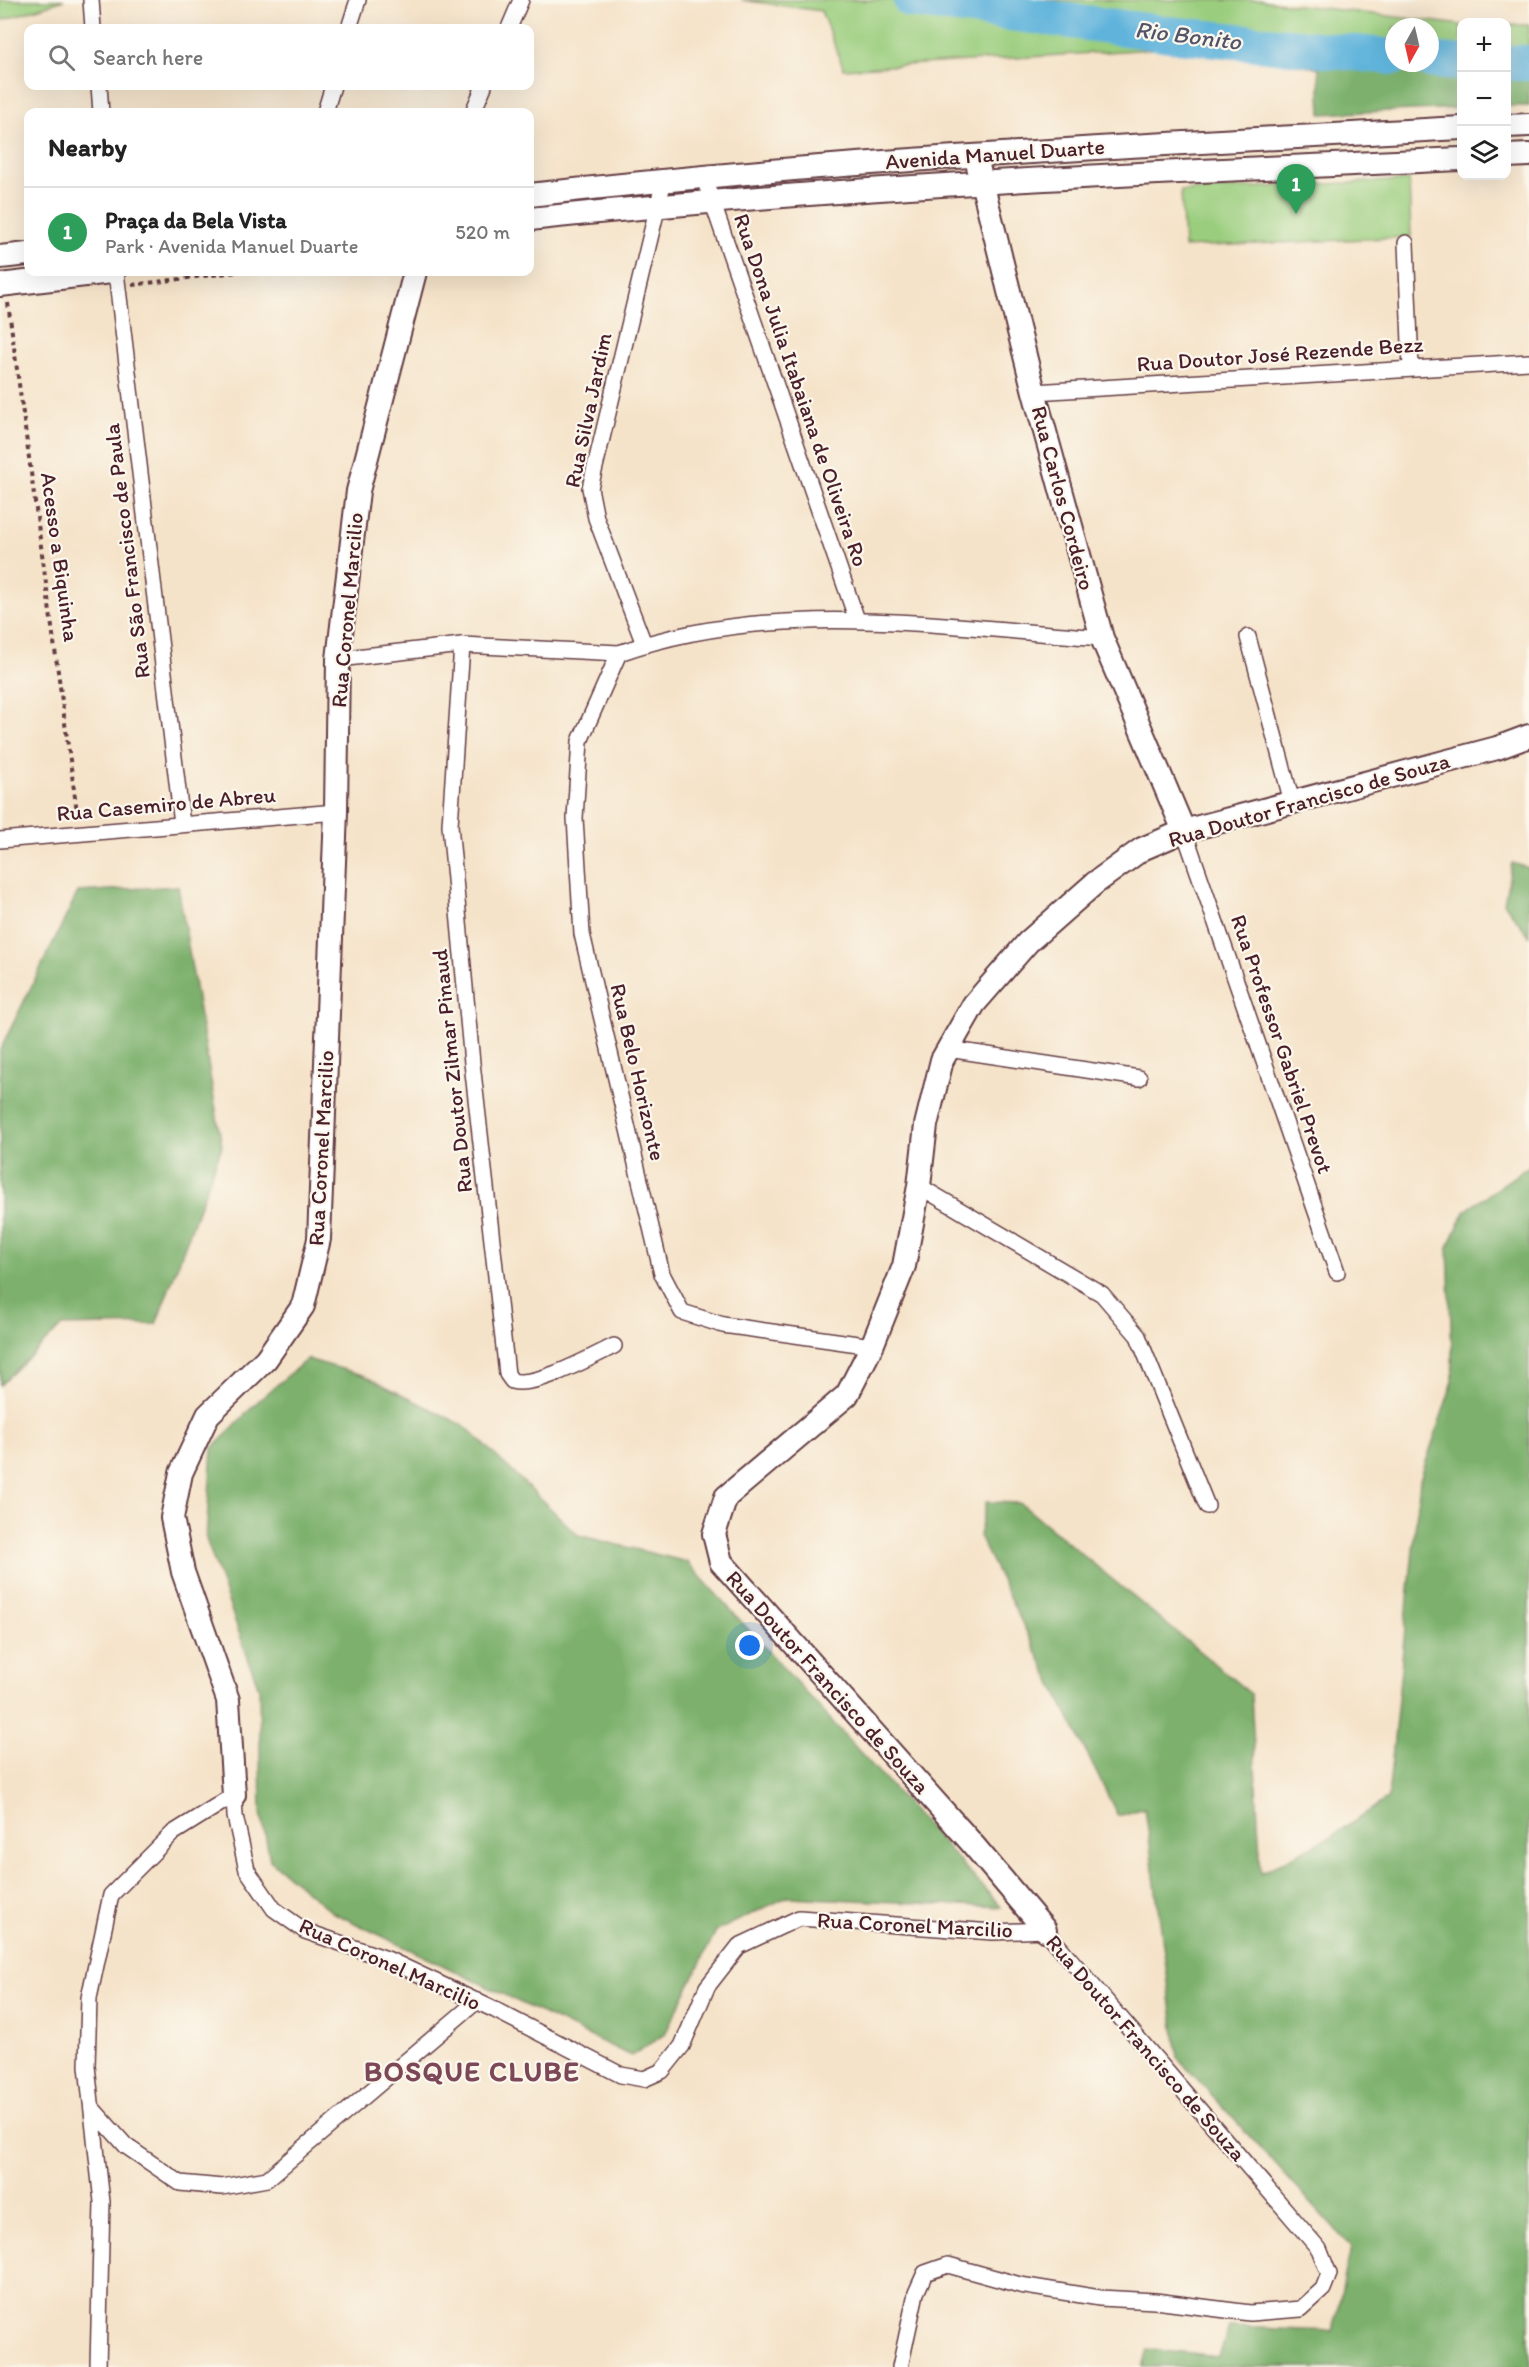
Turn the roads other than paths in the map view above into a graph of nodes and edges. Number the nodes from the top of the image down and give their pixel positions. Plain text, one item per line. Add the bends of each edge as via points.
1 (91, 0) edge
2 (358, 0) edge
3 (521, 0) edge
4 (93, 24) edge
5 (351, 24) edge
6 (511, 24) edge
7 (99, 90) edge
8 (332, 90) edge
9 (482, 90) edge
10 (101, 108) edge
11 (326, 108) edge
12 (474, 108) edge
13 (1529, 125) edge
14 (1511, 126) edge
15 (1457, 128) edge
16 (975, 154) junction
17 (1529, 155) edge
18 (1511, 156) edge
19 (1457, 159) edge
20 (704, 175) junction
21 (664, 180) junction
22 (982, 181) junction
23 (534, 195) edge
24 (712, 201) junction
25 (658, 205) junction
26 (534, 219) edge
27 (1406, 243) dead end
28 (24, 254) edge
29 (0, 257) edge
30 (78, 276) edge
31 (116, 276) edge
32 (415, 276) edge
33 (3, 285) edge
34 (1529, 362) edge
35 (1412, 368) junction
36 (1034, 392) junction
37 (857, 620) junction
38 (1248, 637) dead end
39 (1102, 638) junction
40 (644, 644) junction
41 (462, 645) junction
42 (619, 653) junction
43 (338, 659) junction
44 (1529, 736) edge
45 (1292, 802) junction
46 (336, 812) junction
47 (182, 824) junction
48 (1184, 831) junction
49 (0, 840) edge
50 (948, 1049) junction
51 (1139, 1078) dead end
52 (919, 1186) junction
53 (1337, 1272) dead end
54 (614, 1346) dead end
55 (872, 1346) junction
56 (1207, 1506) dead end
57 (234, 1795) junction
58 (1045, 1930) junction
59 (477, 2001) junction
60 (92, 2108) junction
61 (98, 2367) edge
62 (900, 2367) edge

1 - 4 street
2 - 5 street
3 - 6 street
7 - 10 street
8 - 11 street
9 - 12 street
13 - 14 street
15 - 16 street, Avenida Manuel Duarte
16 - 20 street, Avenida Manuel Duarte
16 - 22 street, Rua Carlos Cordeiro
17 - 18 street
19 - 22 street, Avenida Manuel Duarte
20 - 21 street, Avenida Manuel Duarte
20 - 24 street, Rua Dona Julia Itabaiana de Oliveira Ro
21 - 23 street, Avenida Manuel Duarte
21 - 25 street, Rua Silva Jardim
22 - 24 street, Avenida Manuel Duarte
22 - 36 street, Rua Carlos Cordeiro
24 - 25 street, Avenida Manuel Duarte
24 - 37 street, Rua Dona Julia Itabaiana de Oliveira Ro
25 - 26 street, Avenida Manuel Duarte
25 - 40 street, Rua Silva Jardim via 590,488 596,518
27 - 35 street
28 - 29 street
30 - 33 street
31 - 47 street, Rua São Francisco de Paula
32 - 43 street, Rua Coronel Marcilio via 358,491
34 - 35 street, Rua Doutor José Rezende Bezz
35 - 36 street, Rua Doutor José Rezende Bezz
36 - 39 street, Rua Carlos Cordeiro
37 - 39 street
37 - 40 street via 746,625
38 - 45 street
39 - 48 street, Rua Carlos Cordeiro
40 - 42 street
41 - 42 street
41 - 43 street
41 - 54 street, Rua Doutor Zilmar Pinaud via 450,825 507,1374 519,1383
42 - 55 street, Rua Belo Horizonte via 580,741 575,818 582,934 662,1274 682,1312 723,1324
43 - 46 street, Rua Coronel Marcilio
44 - 45 street, Rua Doutor Francisco de Souza
45 - 48 street, Rua Doutor Francisco de Souza
46 - 47 street, Rua Casemiro de Abreu
46 - 57 street, Rua Coronel Marcilio via 319,1239 303,1306 266,1359 208,1415 181,1473 172,1518 183,1572 228,1700
47 - 49 street, Rua Casemiro de Abreu
48 - 50 street, Rua Doutor Francisco de Souza via 1142,849 1095,883 1028,942 974,1004
48 - 53 street, Rua Professor Gabriel Prevot
50 - 51 street
50 - 52 street, Rua Doutor Francisco de Souza via 926,1125
52 - 55 street, Rua Doutor Francisco de Souza via 904,1266
52 - 56 street via 1102,1294 1138,1336
55 - 58 street, Rua Doutor Francisco de Souza via 847,1395 726,1497 714,1534 721,1562 970,1840
57 - 59 street, Rua Coronel Marcilio via 247,1870 273,1909 305,1931 387,1959
57 - 60 street via 173,1833 111,1895 89,1998 87,2066
58 - 59 street, Rua Coronel Marcilio via 993,1932 800,1918 740,1946 707,1987 682,2046 662,2071 644,2079 621,2075
58 - 62 street, Rua Doutor Francisco de Souza via 1319,2249 1329,2274 1323,2289 1301,2309 1250,2313 1100,2298 1020,2285 948,2265 925,2273 916,2293
59 - 60 street via 267,2179 222,2187 180,2183 126,2146
60 - 61 street via 102,2202

